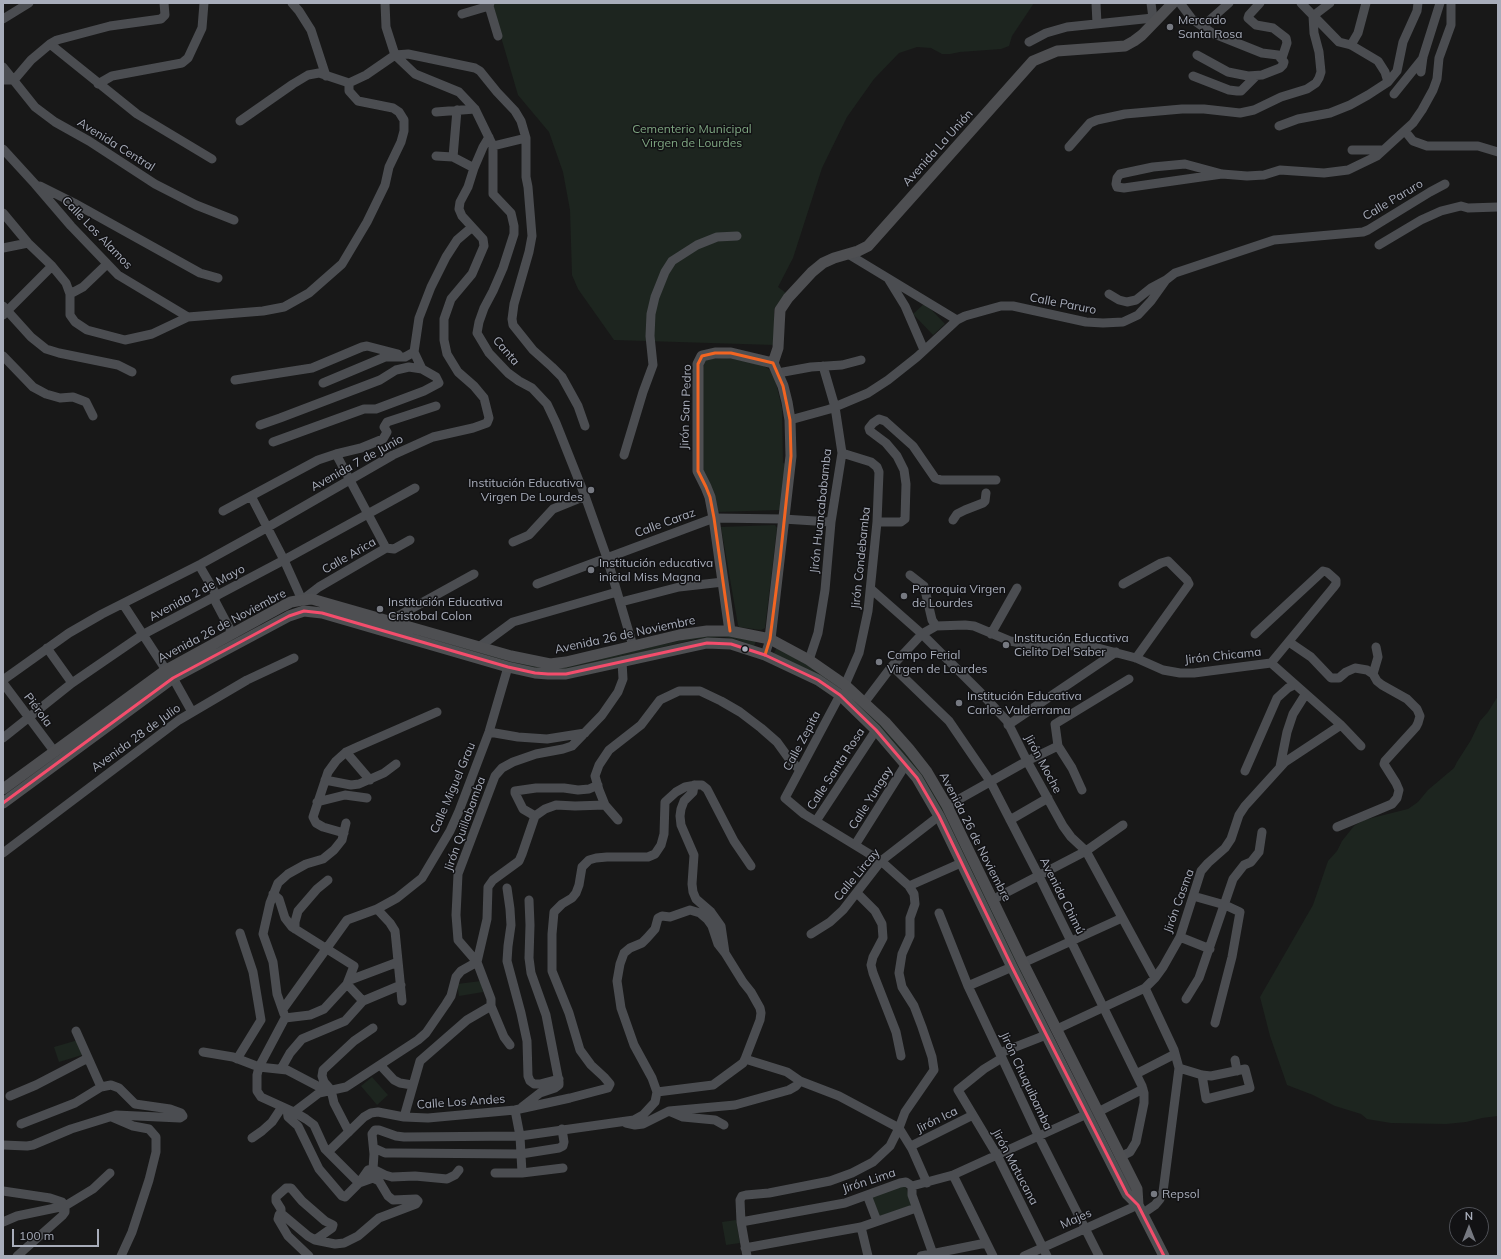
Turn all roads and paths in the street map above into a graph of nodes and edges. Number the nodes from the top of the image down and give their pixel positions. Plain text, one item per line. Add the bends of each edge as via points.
1 (29, 3) edge
2 (164, 3) edge
3 (204, 3) edge
4 (292, 3) edge
5 (385, 3) edge
6 (1096, 3) edge
7 (1151, 3) edge
8 (1173, 3) edge
9 (1180, 3) edge
10 (1229, 3) edge
11 (1260, 3) edge
12 (1301, 3) edge
13 (1330, 3) edge
14 (1366, 3) edge
15 (1418, 3) edge
16 (1440, 3) edge
17 (1451, 3) edge
18 (489, 5) edge
19 (462, 14) dead end
20 (1313, 16) junction
21 (3, 18) edge
22 (1155, 18) junction
23 (1097, 24) junction
24 (1203, 26) junction
25 (498, 36) dead end
26 (1030, 42) dead end
27 (50, 44) junction
28 (1351, 45) junction
29 (395, 55) junction
30 (1197, 55) dead end
31 (1423, 57) junction
32 (1282, 58) junction
33 (3, 67) edge
34 (1421, 72) dead end
35 (326, 76) junction
36 (1194, 76) dead end
37 (1256, 76) junction
38 (3, 80) edge
39 (14, 80) junction
40 (1388, 82) junction
41 (349, 83) junction
42 (98, 84) junction
43 (1394, 94) dead end
44 (475, 109) junction
45 (457, 110) junction
46 (436, 112) dead end
47 (240, 121) dead end
48 (1278, 126) dead end
49 (1405, 131) junction
50 (489, 137) junction
51 (526, 138) junction
52 (493, 146) junction
53 (1069, 147) dead end
54 (3, 149) edge
55 (1352, 150) dead end
56 (1383, 150) junction
57 (1498, 152) edge
58 (436, 156) dead end
59 (453, 157) junction
60 (212, 158) dead end
61 (474, 168) junction
62 (1222, 174) junction
63 (36, 184) junction
64 (1445, 184) dead end
65 (1498, 207) edge
66 (3, 213) edge
67 (234, 220) dead end
68 (471, 228) junction
69 (737, 236) dead end
70 (28, 243) junction
71 (1379, 245) dead end
72 (3, 248) edge
73 (848, 254) junction
74 (106, 264) junction
75 (52, 266) junction
76 (218, 278) dead end
77 (888, 280) junction
78 (1166, 280) junction
79 (70, 294) junction
80 (1109, 294) dead end
81 (4, 310) edge
82 (188, 317) junction
83 (957, 320) junction
84 (924, 350) junction
85 (414, 352) junction
86 (3, 356) edge
87 (405, 357) junction
88 (861, 360) dead end
89 (773, 363) junction
90 (823, 366) junction
91 (422, 369) junction
92 (132, 372) dead end
93 (778, 373) junction
94 (235, 380) dead end
95 (323, 383) dead end
96 (436, 406) dead end
97 (835, 407) junction
98 (93, 416) dead end
99 (790, 420) junction
100 (260, 424) dead end
101 (585, 426) dead end
102 (273, 442) dead end
103 (842, 453) junction
104 (336, 454) junction
105 (624, 455) dead end
106 (350, 480) junction
107 (996, 480) dead end
108 (414, 488) dead end
109 (986, 493) dead end
110 (251, 496) junction
111 (585, 496) junction
112 (224, 511) dead end
113 (367, 513) junction
114 (714, 518) junction
115 (783, 519) junction
116 (953, 520) dead end
117 (831, 522) junction
118 (877, 522) junction
119 (268, 527) junction
120 (410, 540) dead end
121 (512, 542) dead end
122 (386, 548) junction
123 (606, 558) junction
124 (284, 560) junction
125 (199, 565) junction
126 (474, 574) dead end
127 (910, 576) dead end
128 (723, 582) junction
129 (537, 584) dead end
130 (1123, 584) dead end
131 (1017, 588) dead end
132 (871, 589) junction
133 (617, 592) junction
134 (215, 596) junction
135 (302, 600) junction
136 (885, 601) junction
137 (621, 602) junction
138 (123, 604) junction
139 (868, 611) junction
140 (389, 621) junction
141 (936, 626) junction
142 (730, 631) junction
143 (232, 633) junction
144 (922, 634) junction
145 (991, 634) junction
146 (1255, 634) dead end
147 (143, 635) junction
148 (431, 639) junction
149 (770, 640) junction
150 (1289, 642) junction
151 (633, 646) junction
152 (479, 647) junction
153 (1376, 647) dead end
154 (47, 648) junction
155 (1116, 652) junction
156 (765, 655) junction
157 (294, 658) dead end
158 (1136, 658) junction
159 (809, 660) junction
160 (622, 661) junction
161 (1271, 663) junction
162 (892, 666) junction
163 (508, 667) junction
164 (169, 674) junction
165 (1373, 674) junction
166 (1128, 678) dead end
167 (3, 682) edge
168 (72, 683) junction
169 (1294, 685) junction
170 (842, 690) junction
171 (1305, 695) junction
172 (864, 703) junction
173 (192, 712) junction
174 (437, 712) dead end
175 (30, 718) junction
176 (1008, 725) junction
177 (1340, 725) junction
178 (876, 730) junction
179 (489, 732) junction
180 (585, 733) junction
181 (3, 738) edge
182 (1058, 746) junction
183 (1361, 746) dead end
184 (54, 751) junction
185 (346, 752) junction
186 (1027, 761) junction
187 (396, 764) dead end
188 (906, 764) junction
189 (1280, 767) junction
190 (800, 770) junction
191 (1246, 771) dead end
192 (325, 780) junction
193 (370, 780) junction
194 (990, 781) junction
195 (598, 785) junction
196 (694, 785) junction
197 (6, 786) edge
198 (1082, 790) dead end
199 (16, 793) junction
200 (367, 798) dead end
201 (1048, 798) junction
202 (317, 802) junction
203 (3, 803) edge
204 (606, 805) junction
205 (947, 806) junction
206 (535, 816) junction
207 (938, 816) junction
208 (618, 820) dead end
209 (1010, 820) junction
210 (816, 821) junction
211 (346, 823) dead end
212 (1122, 825) dead end
213 (1337, 827) dead end
214 (1262, 832) dead end
215 (344, 833) junction
216 (855, 845) junction
217 (1086, 851) junction
218 (3, 853) edge
219 (881, 861) junction
220 (960, 863) junction
221 (751, 866) dead end
222 (1039, 876) junction
223 (328, 880) dead end
224 (909, 886) junction
225 (507, 888) dead end
226 (857, 893) junction
227 (273, 894) junction
228 (1193, 896) junction
229 (529, 900) dead end
230 (992, 900) junction
231 (1225, 905) junction
232 (377, 909) junction
233 (939, 913) dead end
234 (1122, 918) junction
235 (296, 929) junction
236 (240, 933) dead end
237 (811, 934) dead end
238 (1180, 937) junction
239 (1071, 941) junction
240 (326, 948) junction
241 (1210, 949) junction
242 (725, 952) junction
243 (398, 962) junction
244 (477, 962) junction
245 (1023, 963) junction
246 (1012, 967) junction
247 (1155, 978) junction
248 (348, 982) junction
249 (401, 985) junction
250 (968, 986) junction
251 (1145, 988) junction
252 (1039, 995) junction
253 (1186, 999) dead end
254 (1029, 1000) junction
255 (363, 1001) junction
256 (402, 1001) dead end
257 (492, 1006) junction
258 (1103, 1007) junction
259 (284, 1014) junction
260 (1215, 1023) dead end
261 (373, 1028) dead end
262 (1057, 1029) junction
263 (76, 1030) dead end
264 (1046, 1035) junction
265 (510, 1045) dead end
266 (203, 1052) dead end
267 (1175, 1054) junction
268 (1001, 1055) junction
269 (901, 1056) dead end
270 (88, 1058) junction
271 (237, 1058) junction
272 (745, 1058) junction
273 (1235, 1060) dead end
274 (380, 1065) junction
275 (259, 1067) junction
276 (1179, 1068) junction
277 (281, 1069) junction
278 (1241, 1070) junction
279 (1136, 1074) junction
280 (1202, 1075) junction
281 (559, 1079) junction
282 (800, 1081) junction
283 (412, 1085) junction
284 (101, 1087) junction
285 (1143, 1089) junction
286 (329, 1091) junction
287 (657, 1092) junction
288 (10, 1096) dead end
289 (288, 1109) junction
290 (518, 1109) junction
291 (669, 1111) junction
292 (1098, 1112) junction
293 (1086, 1114) junction
294 (973, 1115) junction
295 (110, 1116) junction
296 (404, 1117) junction
297 (617, 1121) junction
298 (21, 1124) dead end
299 (724, 1125) dead end
300 (899, 1128) junction
301 (562, 1129) junction
302 (349, 1132) junction
303 (520, 1136) junction
304 (1039, 1137) junction
305 (252, 1138) dead end
306 (3, 1145) edge
307 (911, 1146) junction
308 (374, 1148) junction
309 (328, 1152) junction
310 (521, 1154) junction
311 (997, 1155) junction
312 (1120, 1157) junction
313 (563, 1168) dead end
314 (373, 1169) junction
315 (459, 1170) dead end
316 (495, 1173) dead end
317 (522, 1173) junction
318 (110, 1174) dead end
319 (953, 1176) junction
320 (360, 1183) junction
321 (927, 1183) junction
322 (912, 1186) junction
323 (3, 1191) edge
324 (867, 1194) junction
325 (65, 1206) junction
326 (916, 1208) junction
327 (1140, 1209) junction
328 (281, 1215) junction
329 (877, 1221) junction
330 (3, 1222) edge
331 (741, 1222) junction
332 (860, 1227) junction
333 (1085, 1228) junction
334 (315, 1240) junction
335 (986, 1243) junction
336 (746, 1252) edge
337 (1045, 1252) edge
338 (933, 1254) junction
339 (17, 1256) edge
340 (121, 1256) edge
341 (309, 1256) edge
342 (868, 1256) edge
343 (921, 1256) edge
344 (993, 1256) edge
345 (1024, 1256) edge
346 (1099, 1256) edge
347 (1164, 1256) edge

1 - 21 street
2 - 27 street via 164,15 161,19 110,26
3 - 42 street via 202,28 188,58 182,63 112,76
4 - 35 street via 311,30
5 - 29 street via 386,27
6 - 23 street
7 - 22 street
8 - 22 main road, Avenida La Unión
9 - 24 street via 1192,19
10 - 24 street
11 - 32 street via 1248,18 1256,25 1273,28 1286,38
12 - 20 street
13 - 20 street
14 - 28 street via 1358,33
15 - 40 street via 1403,42 1397,71
16 - 31 street
17 - 49 street via 1451,25 1439,58 1437,79 1422,110
18 - 19 street
18 - 25 street
20 - 28 street via 1339,42
20 - 53 street via 1321,72 1316,83 1307,89 1240,113 1204,108 1182,109 1126,114 1097,120 1090,123
22 - 23 street
22 - 73 main road, Avenida La Unión via 1142,35 1126,46 1057,51 1033,61 868,246
23 - 26 street via 1060,29
24 - 32 street via 1235,43
27 - 39 street via 31,60
27 - 42 street
28 - 40 street via 1378,61
29 - 41 street via 366,75
29 - 44 street, Canta via 415,74 459,92
29 - 51 street via 420,56 480,71 515,111
30 - 37 street via 1228,72
31 - 34 street
31 - 43 street
32 - 37 street via 1283,66
33 - 39 street, Avenida Central
35 - 41 street
35 - 47 street via 319,73 308,75
36 - 37 street via 1229,90 1241,91
38 - 39 street
39 - 67 street, Avenida Central via 35,107 55,122 155,184
40 - 48 street via 1350,105 1330,113
41 - 82 street via 349,91 358,101 393,108 399,112 404,120 404,131 386,185 342,264 309,293 284,307
42 - 60 street via 136,114
44 - 45 street
44 - 50 street, Canta
45 - 46 street
45 - 59 street
49 - 56 street
49 - 57 street via 1413,141 1427,146 1478,146
50 - 52 street, Canta
50 - 61 street, Avenida 7 de Junio
51 - 52 street
51 - 101 street via 526,177 532,236 514,304 513,325 533,350 562,377 578,406
52 - 111 street, Canta via 492,194 511,213 514,230 503,268 484,308 477,333 489,353 508,373 532,388 547,404
54 - 63 street, Calle Los Alamos
55 - 56 street
56 - 62 street via 1376,156 1340,172 1280,170 1264,175
58 - 59 street
59 - 61 street
61 - 68 street, Avenida 7 de Junio via 460,202 462,216
62 - 62 street via 1185,164 1153,167 1120,174 1116,187
63 - 74 street, Calle Los Alamos
63 - 76 street via 200,273
64 - 78 street, Calle Paruro via 1363,232 1274,240 1175,273
65 - 71 street via 1461,206 1441,211
66 - 70 street
68 - 85 street via 458,240 446,257 431,287 419,318
68 - 106 street, Avenida 7 de Junio via 483,239 484,246 472,274 451,299 444,319 444,340 447,354 458,372 484,398 489,418 487,423 433,437 393,454
69 - 105 street via 717,237 697,245 672,261 665,272 651,314 653,365
70 - 72 street
70 - 75 street
73 - 77 street
73 - 89 main road, Avenida La Unión via 823,263 788,298 780,310 778,348
74 - 79 street via 83,287
74 - 82 street, Calle Los Alamos via 118,275
75 - 79 street via 66,283
75 - 81 street
77 - 83 street
77 - 84 street via 904,306
78 - 80 street via 1136,300 1127,302
78 - 83 street, Calle Paruro via 1151,302 1138,315 1123,322 1081,321 1013,306 1001,306
79 - 82 street via 70,315 75,322 87,330 125,340 152,334
81 - 92 street via 46,349 118,365
83 - 84 street, Calle Paruro
84 - 97 street, Calle Paruro via 868,393
85 - 87 street
85 - 91 street
86 - 98 street via 33,387 60,398 74,397 86,402
87 - 94 street via 367,346 312,368
87 - 95 street via 385,357
88 - 90 street
89 - 93 main road
89 - 114 main road, Jirón San Pedro via 715,353 702,356 698,364 698,470 708,492
90 - 93 street
90 - 97 street, Jirón Huancababamba
91 - 100 street via 409,367 396,370 380,380
91 - 102 street via 436,377 439,383 376,409 364,409
93 - 99 main road
96 - 104 street via 387,422 384,426 387,432 383,439
97 - 99 street, Calle Paruro
97 - 103 street, Jirón Huancababamba
99 - 115 main road via 791,456
103 - 117 street, Jirón Huancababamba
103 - 118 street, Jirón Condebamba via 871,462 877,468
104 - 106 street
104 - 110 street via 318,460
106 - 113 street
106 - 119 street, Avenida 7 de Junio
107 - 118 street via 935,478 913,446 885,421 879,419 873,423 870,431 886,443 897,456 904,470 906,484 905,519 901,522
108 - 113 street, Avenida 2 de Mayo
109 - 116 street via 983,503 965,510
110 - 112 street
110 - 119 street
111 - 121 street via 553,509 529,535
111 - 123 street, Canta
113 - 122 street
113 - 124 street, Avenida 2 de Mayo
114 - 115 street, Calle Caraz
114 - 123 street, Calle Caraz
114 - 128 main road, Jirón San Pedro
115 - 117 street, Calle Caraz
115 - 149 main road
117 - 159 street, Jirón Huancababamba via 824,597 818,633
118 - 132 street, Jirón Condebamba
119 - 124 street
119 - 125 street, Avenida 7 de Junio
120 - 122 street, Calle Arica via 394,549
122 - 135 street, Calle Arica via 319,587
123 - 129 street, Calle Caraz
123 - 133 street, Canta
124 - 134 street, Avenida 2 de Mayo
124 - 135 street
125 - 134 street
125 - 138 street, Avenida 7 de Junio
126 - 140 street
127 - 141 street via 924,586 932,620
128 - 137 street via 679,587
128 - 142 main road, Jirón San Pedro
130 - 158 street via 1168,561 1189,584
131 - 145 street
132 - 136 street, Jirón Moche
132 - 139 street, Jirón Condebamba
133 - 137 street, Canta
133 - 152 street via 513,622
134 - 143 street
134 - 147 street, Avenida 2 de Mayo
135 - 140 main road, Avenida 26 de Noviembre via 322,602
135 - 143 main road, Avenida 26 de Noviembre via 291,602
136 - 139 street
136 - 144 street, Jirón Moche
137 - 151 street, Canta
138 - 147 street
138 - 154 street, Avenida 7 de Junio
139 - 170 street, Jirón Condebamba via 859,653
140 - 148 main road, Avenida 26 de Noviembre
141 - 144 street
141 - 145 street, Jirón Chicama via 974,626
142 - 149 main road, Avenida 26 de Noviembre
142 - 151 main road, Avenida 26 de Noviembre via 693,633
143 - 164 main road, Avenida 26 de Noviembre
144 - 162 street
144 - 176 street, Jirón Moche via 981,693
145 - 155 street, Jirón Chicama via 1032,645 1084,646
146 - 150 street via 1318,575 1323,571 1327,572 1336,580 1336,584
147 - 164 street
147 - 168 street, Avenida 2 de Mayo
148 - 152 main road, Avenida 26 de Noviembre
148 - 163 main road, Avenida 26 de Noviembre
148 - 164 main road, Avenida 26 de Noviembre via 322,613 304,612 290,616
149 - 156 street
149 - 159 main road, Avenida 26 de Noviembre
150 - 161 street
150 - 165 street via 1311,657 1331,678 1338,678 1354,668 1362,668
151 - 152 main road, Avenida 26 de Noviembre via 550,664
153 - 165 street via 1378,657
154 - 167 street, Avenida 7 de Junio
154 - 168 street
155 - 158 street, Jirón Chicama
155 - 176 street
156 - 160 main road, Avenida 26 de Noviembre via 731,644 707,643
156 - 170 main road, Avenida 26 de Noviembre
157 - 173 street, Avenida 28 de Julio via 247,680
158 - 161 street, Jirón Chicama via 1163,670 1180,673
159 - 170 main road, Avenida 26 de Noviembre
160 - 163 main road, Avenida 26 de Noviembre via 566,674 535,673
160 - 180 street, Jirón Quillabamba via 623,679 618,692
161 - 169 street, Jirón Chicama
162 - 172 street
162 - 194 street, Avenida Chimú via 949,721
163 - 179 street, Calle Miguel Grau
164 - 173 street
164 - 184 main road, Avenida 26 de Noviembre
164 - 199 main road, Avenida 26 de Noviembre
165 - 213 street via 1382,685 1406,699 1417,709 1420,716 1418,723 1384,764 1399,790 1397,798 1392,804
166 - 182 street via 1055,724
167 - 175 street, Piérola
168 - 175 street, Avenida 2 de Mayo
169 - 171 street, Jirón Chicama
169 - 191 street via 1277,698
170 - 172 main road, Avenida 26 de Noviembre
170 - 178 main road, Avenida 26 de Noviembre
170 - 190 street, Calle Zepita
171 - 177 street, Jirón Chicama
171 - 189 street via 1293,714
172 - 205 main road, Avenida 26 de Noviembre via 909,749 927,772
173 - 218 street, Avenida 28 de Julio
174 - 185 street
175 - 181 street, Avenida 2 de Mayo
175 - 184 street, Piérola
176 - 186 street, Jirón Moche
177 - 183 street, Jirón Chicama
177 - 189 street, Jirón Casma
178 - 188 main road, Avenida 26 de Noviembre
178 - 210 street, Calle Santa Rosa
179 - 180 street via 547,739
179 - 232 street, Calle Miguel Grau via 450,831 422,878 398,898
180 - 244 street, Jirón Quillabamba via 572,746 512,762 495,776 458,874 458,940
182 - 186 street
182 - 198 street
184 - 197 main road, Avenida 26 de Noviembre
185 - 192 street via 336,761
185 - 193 street
186 - 194 street
186 - 201 street, Jirón Moche
187 - 193 street
188 - 207 main road, Avenida 26 de Noviembre
188 - 216 street, Calle Yungay
189 - 228 street, Jirón Casma via 1245,806 1225,848 1201,871
190 - 195 street via 777,742 740,712 700,691 679,691 660,700 641,725 609,750 595,776
190 - 210 street, Calle Zepita via 785,798
192 - 193 street via 351,785
192 - 202 street
194 - 205 street
194 - 209 street, Avenida Chimú
195 - 204 street
195 - 206 street via 578,790 536,788 515,791 523,809
196 - 221 street via 702,785 707,789 734,841
196 - 242 street via 693,792 684,800 680,816 694,855 693,892 696,899 711,912 721,926
196 - 290 street, Calle Los Andes via 676,792 665,802 664,834 655,854 648,857 607,857 589,860 582,867 576,893 554,912 552,971 580,1050 607,1080 609,1087
197 - 199 main road
199 - 203 main road, Avenida 26 de Noviembre
200 - 202 street via 345,795
201 - 209 street
201 - 217 street, Jirón Moche via 1067,832
202 - 215 street via 314,820 324,827
204 - 206 street via 556,805
204 - 208 street
205 - 230 main road, Avenida 26 de Noviembre
206 - 244 street via 518,861 493,880 488,887 487,919
207 - 219 street, Calle Lircay
207 - 220 main road, Avenida 26 de Noviembre
209 - 222 street, Avenida Chimú
210 - 216 street
211 - 215 street
212 - 217 street
214 - 231 street via 1259,852 1233,879
215 - 227 street via 334,850 323,859 306,864 288,874 278,883
216 - 219 street
217 - 222 street
217 - 234 street, Jirón Moche
219 - 224 street
219 - 226 street, Calle Lircay
220 - 224 street
220 - 246 main road, Avenida 26 de Noviembre
222 - 230 street
222 - 239 street, Avenida Chimú
223 - 235 street via 298,911 294,922
224 - 300 street via 914,894 915,904 910,918 910,936 902,954 899,973 902,987 914,1006 922,1027 934,1070 905,1112
225 - 281 street via 511,925 507,961 522,1013 527,1041 528,1076 534,1084
226 - 237 street, Calle Lircay via 830,922
226 - 269 street via 875,911 882,924 883,938 871,965 896,1032
227 - 235 street via 279,899 288,923
227 - 259 street via 263,934 273,962 277,994
228 - 231 street
228 - 238 street, Jirón Casma
229 - 281 street via 531,973 546,1014
230 - 245 main road, Avenida 26 de Noviembre
231 - 241 street
231 - 260 street via 1238,910 1240,916
232 - 240 street, Calle Miguel Grau via 347,920
232 - 243 street via 395,931
233 - 250 street, Jirón Chuquibamba
234 - 239 street
234 - 247 street, Jirón Moche
235 - 240 street
236 - 271 street via 253,972 261,1020
238 - 241 street
238 - 247 street, Jirón Casma
239 - 245 street
239 - 258 street, Avenida Chimú
240 - 248 street via 353,965
240 - 259 street
241 - 253 street via 1199,978
242 - 272 street via 751,992 761,1013
242 - 287 street via 718,944 708,919 690,910 658,918 655,929 647,938 624,953 617,981 620,1008 634,1045
243 - 248 street
243 - 249 street
244 - 257 street, Jirón Quillabamba
244 - 274 street via 456,977 446,1004 426,1033
245 - 252 main road, Avenida 26 de Noviembre
246 - 250 street
246 - 254 main road, Avenida 26 de Noviembre
247 - 251 street, Jirón Casma
248 - 255 street
248 - 259 street via 324,1010 310,1014
249 - 255 street
249 - 256 street
250 - 268 street, Jirón Chuquibamba
251 - 258 street, Jirón Casma
251 - 267 street
252 - 254 main road
252 - 262 main road, Avenida 26 de Noviembre
254 - 264 main road, Avenida 26 de Noviembre
255 - 277 street via 345,1021 302,1039
257 - 265 street, Jirón Quillabamba
257 - 283 street via 467,1020 420,1061
258 - 262 street, Jirón Casma
258 - 279 street, Avenida Chimú
259 - 275 street
261 - 286 street via 354,1041 323,1070 322,1076
262 - 292 main road, Avenida 26 de Noviembre
263 - 270 street
264 - 268 street
264 - 293 main road, Avenida 26 de Noviembre
266 - 271 street
267 - 276 street
267 - 279 street
268 - 294 street, Jirón Matucana via 958,1090
268 - 304 street, Jirón Chuquibamba
270 - 284 street
270 - 288 street
271 - 275 street
272 - 282 street via 787,1072
272 - 287 street via 711,1086
273 - 278 street
274 - 283 street via 394,1080
274 - 286 street via 346,1088
275 - 277 street
275 - 289 street via 257,1091 261,1097
276 - 280 street
276 - 327 street, Majes via 1163,1192 1155,1205
277 - 286 street via 298,1074
278 - 280 street via 1219,1075
278 - 280 street via 1250,1088 1206,1099
279 - 285 street, Avenida Chimú
281 - 290 street via 559,1085 555,1088 540,1094
282 - 291 street via 789,1090 735,1105
282 - 300 street via 839,1096
283 - 296 street
284 - 295 street via 116,1086 135,1104 170,1109 183,1116
284 - 298 street via 75,1103
285 - 292 street
285 - 312 street, Avenida Chimú via 1144,1103 1136,1142 1130,1152
286 - 289 street via 319,1093
286 - 302 street
287 - 297 street via 655,1102 643,1115 634,1120
289 - 305 street
289 - 309 street via 314,1125
289 - 320 street via 288,1117 298,1126 319,1169 342,1196 348,1195
290 - 296 street, Calle Los Andes via 428,1118
290 - 303 street
291 - 297 street via 643,1124
291 - 299 street via 682,1117 715,1120
292 - 312 main road, Avenida 26 de Noviembre
293 - 304 street, Jirón Lima
293 - 327 main road, Avenida 26 de Noviembre via 1127,1194
294 - 307 street, Jirón Ica
294 - 311 street, Jirón Matucana
295 - 306 street via 33,1145
295 - 340 street via 133,1126 149,1129 156,1137 156,1152 149,1180 132,1232
296 - 302 street, Calle Los Andes via 371,1113
297 - 301 street
300 - 307 street
300 - 331 street via 882,1155 852,1173 830,1181 742,1196
301 - 303 street
301 - 310 street via 563,1146
302 - 309 street, Calle Los Andes
303 - 308 street via 404,1137 375,1130 372,1134
303 - 310 street
304 - 311 street, Jirón Lima
304 - 333 street, Jirón Chuquibamba
307 - 321 street
308 - 310 street via 384,1153
308 - 314 street
309 - 320 street
310 - 317 street
311 - 319 street, Jirón Lima
311 - 337 street, Jirón Matucana
312 - 327 main road, Avenida 26 de Noviembre via 1137,1189
313 - 317 street
314 - 315 street via 392,1177 447,1179
314 - 320 street via 368,1170
316 - 317 street
318 - 325 street via 93,1189
319 - 321 street, Jirón Lima
319 - 335 street
320 - 334 street via 373,1178 379,1181 388,1196 394,1200 418,1201 379,1218 358,1236 344,1243
321 - 322 street, Jirón Lima
322 - 324 street, Jirón Lima via 906,1182 900,1183
322 - 326 street
323 - 325 street via 50,1198 62,1202
324 - 329 street
324 - 331 street, Jirón Lima via 845,1203
325 - 330 street via 17,1216
325 - 339 street via 62,1216
326 - 329 street
326 - 338 street
327 - 333 street, Majes
327 - 347 main road, Avenida 26 de Noviembre
328 - 334 street
328 - 334 street via 276,1197 286,1188 291,1188 302,1201 333,1225
328 - 341 street via 278,1219 288,1236
329 - 332 street
331 - 336 street
332 - 336 street
332 - 342 street
333 - 337 street, Majes
333 - 346 street, Jirón Chuquibamba
335 - 338 street
335 - 344 street
337 - 345 street, Majes
338 - 343 street

